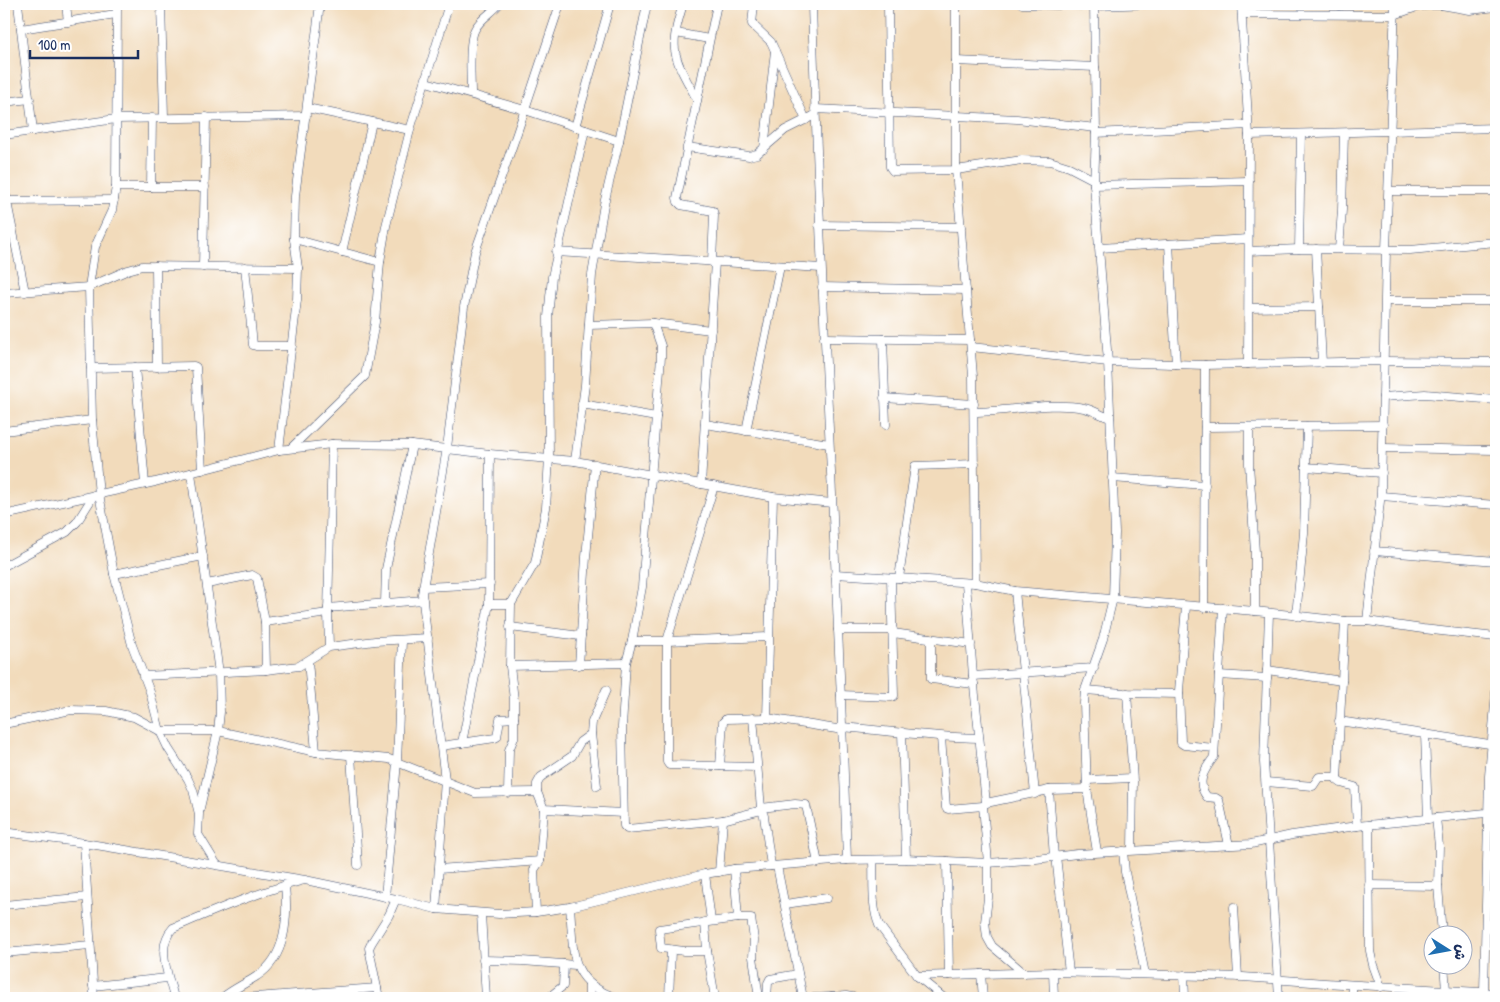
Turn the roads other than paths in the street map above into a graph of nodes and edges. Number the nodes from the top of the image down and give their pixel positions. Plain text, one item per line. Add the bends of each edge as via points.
1 (18, 4) edge
2 (66, 4) edge
3 (116, 4) edge
4 (161, 4) edge
5 (320, 4) edge
6 (449, 4) edge
7 (499, 4) edge
8 (560, 4) edge
9 (610, 4) edge
10 (647, 4) edge
11 (682, 4) edge
12 (717, 4) edge
13 (754, 4) edge
14 (812, 4) edge
15 (888, 4) edge
16 (956, 4) edge
17 (1022, 4) edge
18 (1152, 4) edge
19 (1241, 4) edge
20 (1395, 4) edge
21 (1094, 5) edge
22 (1496, 7) edge
23 (116, 14) junction
24 (1242, 14) junction
25 (1394, 15) junction
26 (68, 22) junction
27 (20, 29) junction
28 (676, 33) junction
29 (709, 39) junction
30 (775, 49) junction
31 (956, 61) junction
32 (1095, 67) junction
33 (426, 82) junction
34 (471, 94) junction
35 (30, 99) junction
36 (697, 100) junction
37 (4, 102) edge
38 (525, 110) junction
39 (306, 112) junction
40 (815, 112) junction
41 (890, 114) junction
42 (955, 115) junction
43 (206, 117) junction
44 (116, 118) junction
45 (152, 118) junction
46 (164, 118) junction
47 (806, 120) junction
48 (372, 122) junction
49 (1248, 125) junction
50 (575, 126) junction
51 (1496, 128) edge
52 (410, 130) junction
53 (585, 130) junction
54 (33, 131) junction
55 (1096, 131) junction
56 (1391, 132) junction
57 (1344, 133) junction
58 (1301, 134) junction
59 (4, 135) edge
60 (1248, 135) junction
61 (619, 141) junction
62 (687, 147) junction
63 (764, 148) junction
64 (956, 170) junction
65 (1249, 180) junction
66 (1094, 183) junction
67 (4, 187) edge
68 (116, 187) junction
69 (152, 187) junction
70 (205, 187) junction
71 (1496, 191) edge
72 (1389, 192) junction
73 (114, 200) junction
74 (6, 201) junction
75 (819, 225) junction
76 (960, 227) junction
77 (1248, 239) junction
78 (294, 240) junction
79 (1496, 242) edge
80 (1169, 244) junction
81 (1100, 248) junction
82 (1299, 249) junction
83 (1316, 249) junction
84 (1339, 249) junction
85 (1249, 250) junction
86 (1386, 250) junction
87 (342, 252) junction
88 (556, 252) junction
89 (595, 255) junction
90 (380, 262) junction
91 (714, 262) junction
92 (156, 266) junction
93 (780, 266) junction
94 (204, 267) junction
95 (245, 267) junction
96 (298, 268) junction
97 (821, 268) junction
98 (89, 287) junction
99 (822, 287) junction
100 (966, 290) junction
101 (25, 292) junction
102 (4, 293) edge
103 (1386, 301) junction
104 (1496, 301) edge
105 (1319, 307) junction
106 (1249, 308) junction
107 (653, 323) junction
108 (589, 325) junction
109 (711, 330) junction
110 (824, 338) junction
111 (883, 339) junction
112 (970, 343) junction
113 (292, 346) junction
114 (1384, 361) junction
115 (1108, 362) junction
116 (1496, 362) edge
117 (1322, 363) junction
118 (1176, 364) junction
119 (1248, 364) junction
120 (1205, 365) junction
121 (135, 367) junction
122 (157, 367) junction
123 (91, 368) junction
124 (1383, 397) junction
125 (884, 398) junction
126 (1496, 400) edge
127 (582, 404) junction
128 (974, 408) junction
129 (656, 417) junction
130 (1110, 418) junction
131 (92, 420) junction
132 (705, 424) junction
133 (1383, 424) junction
134 (886, 426) dead end
135 (1307, 426) junction
136 (1205, 427) junction
137 (1250, 427) junction
138 (4, 431) edge
139 (746, 431) junction
140 (332, 444) junction
141 (829, 444) junction
142 (412, 445) junction
143 (291, 448) junction
144 (447, 448) junction
145 (1382, 448) junction
146 (279, 450) junction
147 (1496, 450) edge
148 (490, 454) junction
149 (549, 458) junction
150 (575, 461) junction
151 (595, 464) junction
152 (975, 464) junction
153 (1306, 467) junction
154 (202, 470) junction
155 (191, 473) junction
156 (1382, 473) junction
157 (650, 474) junction
158 (1112, 478) junction
159 (145, 484) junction
160 (701, 484) junction
161 (1205, 485) junction
162 (714, 486) junction
163 (4, 494) edge
164 (96, 495) junction
165 (1380, 496) junction
166 (773, 497) junction
167 (832, 503) junction
168 (1496, 505) edge
169 (5, 514) edge
170 (1374, 551) junction
171 (203, 556) junction
172 (1496, 561) edge
173 (4, 566) edge
174 (114, 574) junction
175 (835, 574) junction
176 (895, 578) junction
177 (966, 583) junction
178 (207, 584) junction
179 (490, 584) junction
180 (975, 584) junction
181 (423, 587) junction
182 (1015, 591) junction
183 (1113, 598) junction
184 (423, 600) junction
185 (384, 603) junction
186 (489, 604) junction
187 (511, 604) junction
188 (1186, 606) junction
189 (1204, 608) junction
190 (1223, 608) junction
191 (328, 611) junction
192 (1255, 611) junction
193 (1269, 613) junction
194 (1296, 616) junction
195 (1345, 621) junction
196 (265, 622) junction
197 (1367, 622) junction
198 (510, 627) junction
199 (838, 630) junction
200 (893, 631) junction
201 (581, 636) junction
202 (768, 637) junction
203 (1496, 637) edge
204 (428, 638) junction
205 (930, 638) junction
206 (402, 640) junction
207 (632, 641) junction
208 (667, 641) junction
209 (971, 644) junction
210 (329, 647) junction
211 (308, 661) junction
212 (626, 663) junction
213 (579, 665) junction
214 (510, 666) junction
215 (1094, 668) junction
216 (266, 670) junction
217 (1022, 672) junction
218 (219, 673) junction
219 (1267, 674) junction
220 (1219, 675) junction
221 (143, 676) junction
222 (973, 680) junction
223 (1342, 681) junction
224 (606, 690) dead end
225 (1085, 690) junction
226 (1496, 692) edge
227 (1127, 693) junction
228 (1180, 694) junction
229 (841, 695) junction
230 (514, 718) junction
231 (753, 718) junction
232 (768, 718) junction
233 (1339, 721) junction
234 (4, 724) edge
235 (843, 728) junction
236 (160, 731) junction
237 (218, 731) junction
238 (902, 732) junction
239 (591, 734) junction
240 (1425, 734) junction
241 (941, 737) junction
242 (979, 738) junction
243 (462, 743) junction
244 (1493, 744) edge
245 (441, 746) junction
246 (1214, 748) junction
247 (316, 752) junction
248 (351, 755) junction
249 (397, 762) junction
250 (720, 766) junction
251 (756, 768) junction
252 (1132, 778) junction
253 (1337, 778) junction
254 (445, 780) junction
255 (1087, 780) junction
256 (1266, 782) junction
257 (597, 786) dead end
258 (1087, 789) junction
259 (1049, 790) junction
260 (537, 792) junction
261 (508, 793) junction
262 (1035, 794) junction
263 (985, 805) junction
264 (544, 809) junction
265 (761, 809) junction
266 (623, 813) junction
267 (1492, 813) edge
268 (199, 814) junction
269 (1432, 819) junction
270 (724, 820) junction
271 (1369, 825) junction
272 (1357, 826) junction
273 (4, 832) edge
274 (1270, 840) junction
275 (84, 843) junction
276 (1229, 845) junction
277 (1132, 850) junction
278 (1123, 851) junction
279 (1097, 852) junction
280 (1055, 857) junction
281 (906, 859) junction
282 (540, 860) junction
283 (847, 860) junction
284 (873, 861) junction
285 (947, 861) junction
286 (988, 862) junction
287 (818, 863) junction
288 (217, 865) junction
289 (358, 865) dead end
290 (774, 866) junction
291 (439, 869) junction
292 (734, 869) junction
293 (719, 872) junction
294 (705, 874) junction
295 (305, 880) junction
296 (285, 885) junction
297 (1369, 885) junction
298 (1438, 886) junction
299 (87, 896) junction
300 (385, 897) junction
301 (827, 898) dead end
302 (396, 899) junction
303 (784, 904) junction
304 (4, 905) edge
305 (1234, 906) dead end
306 (570, 907) junction
307 (436, 909) junction
308 (536, 912) junction
309 (481, 914) junction
310 (738, 918) junction
311 (708, 921) junction
312 (1441, 924) edge
313 (90, 945) junction
314 (671, 950) junction
315 (707, 951) junction
316 (4, 953) edge
317 (483, 960) junction
318 (564, 964) junction
319 (576, 965) junction
320 (1024, 972) junction
321 (1053, 972) junction
322 (1070, 972) junction
323 (798, 974) junction
324 (981, 974) junction
325 (1146, 974) junction
326 (1445, 974) edge
327 (949, 975) junction
328 (1184, 975) junction
329 (917, 976) junction
330 (1238, 976) junction
331 (167, 978) junction
332 (1279, 980) junction
333 (589, 984) junction
334 (1352, 985) junction
335 (93, 986) junction
336 (1381, 986) junction
337 (377, 988) junction
338 (1421, 989) junction
339 (1446, 990) junction
340 (1489, 994) edge
341 (297, 996) edge
342 (940, 997) edge
343 (94, 998) edge
344 (174, 998) edge
345 (222, 998) edge
346 (242, 998) edge
347 (379, 998) edge
348 (486, 998) edge
349 (553, 998) edge
350 (589, 998) edge
351 (617, 998) edge
352 (669, 998) edge
353 (715, 998) edge
354 (759, 998) edge
355 (767, 998) edge
356 (803, 998) edge
357 (813, 998) edge
358 (858, 998) edge
359 (983, 998) edge
360 (1054, 998) edge
361 (1185, 998) edge
362 (1280, 998) edge
363 (1352, 998) edge
364 (1421, 998) edge

1 - 27 street
2 - 26 street
3 - 23 street
4 - 46 street
5 - 39 street
6 - 33 street
7 - 34 street via 475,28 472,36
8 - 38 street
9 - 50 street
10 - 61 street
11 - 28 street
12 - 29 street
13 - 30 street via 752,24 767,36
14 - 40 street
15 - 41 street
16 - 31 street
17 - 21 street
18 - 21 street
19 - 24 street
20 - 25 street
21 - 32 street
22 - 25 street via 1470,10 1441,5 1420,6
23 - 26 street
23 - 44 street
24 - 25 street
24 - 49 street
25 - 56 street
26 - 27 street
27 - 35 street
28 - 29 street
28 - 36 street via 677,57
29 - 36 street
30 - 47 street
30 - 63 street
31 - 32 street
31 - 42 street
32 - 55 street
33 - 34 street
33 - 52 street
34 - 38 street
35 - 37 street
35 - 54 street
36 - 62 street
38 - 50 street
38 - 144 street via 475,252 464,307
39 - 43 street
39 - 48 street
39 - 78 street via 295,196
40 - 41 street
40 - 47 street
40 - 75 street
41 - 42 street
41 - 64 street via 891,170
42 - 55 street via 1017,119
42 - 64 street
43 - 46 street
43 - 70 street
44 - 45 street
44 - 54 street
44 - 68 street
45 - 46 street
45 - 69 street
47 - 63 street via 785,130
48 - 52 street
48 - 87 street
49 - 55 street
49 - 60 street
50 - 53 street
51 - 56 street
52 - 90 street
53 - 61 street
53 - 88 street
54 - 59 street
55 - 66 street
56 - 57 street
56 - 72 street
57 - 58 street
57 - 84 street
58 - 60 street
58 - 82 street
60 - 65 street
61 - 89 street
62 - 63 street via 742,156 758,154
62 - 91 street via 677,198 681,205 712,211
64 - 66 street via 1022,160 1050,161 1069,167
64 - 76 street
65 - 66 street
65 - 77 street
66 - 81 street
67 - 74 street
68 - 69 street
68 - 73 street
69 - 70 street
70 - 94 street
71 - 72 street
72 - 86 street
73 - 74 street
73 - 98 street via 95,248
74 - 101 street
75 - 76 street
75 - 97 street
76 - 100 street
77 - 80 street
77 - 85 street
78 - 87 street
78 - 96 street
79 - 86 street
80 - 81 street
80 - 118 street
81 - 115 street
82 - 83 street
82 - 85 street
83 - 84 street
83 - 105 street
84 - 86 street
85 - 106 street
86 - 103 street
87 - 90 street
88 - 89 street
88 - 149 street via 548,317
89 - 91 street
89 - 108 street
90 - 143 street via 375,322 365,376
91 - 93 street
91 - 109 street
92 - 94 street
92 - 98 street via 128,270
92 - 122 street
93 - 97 street
93 - 139 street
94 - 95 street
95 - 96 street
95 - 113 street via 253,345
96 - 113 street
97 - 99 street
98 - 101 street
98 - 123 street
99 - 100 street
99 - 110 street
100 - 112 street
101 - 102 street
103 - 104 street
103 - 114 street
105 - 106 street
105 - 117 street
106 - 119 street
107 - 108 street
107 - 109 street
107 - 129 street via 662,351
108 - 127 street
109 - 132 street
110 - 111 street
110 - 141 street
111 - 112 street
111 - 125 street
112 - 115 street
112 - 128 street
113 - 146 street
114 - 116 street
114 - 117 street
114 - 124 street
115 - 118 street
115 - 130 street
117 - 119 street
118 - 120 street
119 - 120 street
120 - 136 street
121 - 122 street
121 - 123 street
121 - 159 street
122 - 154 street via 194,366 197,369
123 - 131 street
124 - 126 street via 1425,394
124 - 133 street
125 - 128 street
125 - 134 street
127 - 129 street
127 - 150 street
128 - 130 street via 1001,412 1064,406
128 - 152 street
129 - 157 street
130 - 158 street
131 - 138 street
131 - 164 street
132 - 139 street
132 - 160 street
133 - 135 street
133 - 145 street
135 - 137 street
135 - 153 street
136 - 137 street
136 - 161 street
137 - 192 street via 1249,464 1256,552
139 - 141 street
140 - 142 street
140 - 143 street
140 - 191 street
141 - 167 street
142 - 144 street
142 - 185 street via 386,569
143 - 146 street
144 - 148 street
144 - 181 street
145 - 147 street
145 - 156 street
146 - 154 street
148 - 149 street
148 - 179 street
149 - 150 street
149 - 187 street via 546,508 536,561
150 - 151 street
151 - 157 street
151 - 201 street
152 - 176 street via 915,466
152 - 180 street
153 - 156 street
153 - 194 street
154 - 155 street
155 - 159 street
155 - 171 street
156 - 165 street
157 - 160 street
157 - 207 street via 642,587
158 - 161 street
158 - 183 street via 1115,533
159 - 164 street
160 - 162 street
161 - 189 street
162 - 166 street
162 - 208 street
163 - 169 street
164 - 169 street
164 - 173 street via 67,532
164 - 174 street
165 - 168 street
165 - 170 street
166 - 167 street
166 - 202 street
167 - 175 street
170 - 172 street
170 - 197 street
171 - 174 street
171 - 178 street
174 - 221 street
175 - 176 street
175 - 199 street
176 - 177 street
176 - 200 street
177 - 180 street
177 - 209 street
178 - 196 street via 256,576
178 - 218 street
179 - 181 street
179 - 186 street
180 - 182 street
181 - 184 street
182 - 183 street
182 - 217 street
183 - 188 street
183 - 215 street
184 - 185 street
184 - 204 street
185 - 191 street
186 - 187 street
186 - 243 street
187 - 198 street
188 - 189 street
188 - 228 street
189 - 190 street
190 - 192 street
190 - 220 street
191 - 196 street
191 - 210 street
192 - 193 street
193 - 194 street
193 - 219 street
194 - 195 street
195 - 197 street
195 - 223 street
196 - 216 street
197 - 203 street
198 - 201 street
198 - 214 street
199 - 200 street
199 - 229 street
200 - 205 street
200 - 229 street via 894,697
201 - 213 street
202 - 208 street
202 - 232 street
204 - 206 street
204 - 245 street
205 - 209 street
205 - 222 street via 931,679
206 - 210 street
206 - 249 street
207 - 208 street
207 - 212 street
208 - 250 street via 668,764
209 - 222 street
210 - 211 street
211 - 216 street via 299,666
211 - 247 street
212 - 213 street
212 - 266 street via 622,727
213 - 214 street
214 - 230 street
215 - 217 street
215 - 225 street
216 - 218 street
217 - 222 street
217 - 262 street
218 - 221 street
218 - 237 street
219 - 220 street
219 - 223 street
219 - 256 street
220 - 246 street
221 - 236 street
222 - 242 street
223 - 233 street
224 - 239 street via 592,722
225 - 227 street
225 - 255 street
226 - 244 street
227 - 228 street
227 - 252 street
228 - 246 street via 1181,743
229 - 235 street
230 - 243 street via 500,718 495,738
230 - 261 street
231 - 232 street
231 - 250 street via 724,719
231 - 251 street
232 - 235 street
233 - 240 street
233 - 253 street
234 - 236 street via 71,710 106,711 134,717
235 - 238 street
235 - 283 street
236 - 237 street
236 - 268 street via 188,779
237 - 247 street
237 - 268 street
238 - 241 street
238 - 281 street
239 - 257 street
239 - 260 street via 581,740 572,756 541,777
240 - 244 street
240 - 269 street
241 - 242 street
241 - 263 street via 946,808
242 - 263 street
243 - 245 street
244 - 267 street
245 - 254 street
246 - 276 street via 1214,757 1206,766 1201,785 1207,797 1219,800
247 - 248 street
248 - 249 street
248 - 289 street
249 - 254 street
249 - 300 street
250 - 251 street
251 - 265 street
252 - 255 street
252 - 277 street
253 - 256 street via 1319,777 1313,786
253 - 272 street via 1341,784 1355,787
254 - 261 street via 475,792
254 - 291 street
255 - 258 street
256 - 274 street
258 - 259 street
258 - 279 street
259 - 262 street
259 - 280 street
260 - 261 street
260 - 264 street
262 - 263 street
263 - 286 street
264 - 266 street
264 - 282 street
265 - 270 street
265 - 287 street via 806,805
265 - 290 street
266 - 270 street via 627,830
267 - 269 street
267 - 340 street
268 - 288 street via 198,834
269 - 271 street
269 - 298 street via 1438,846
270 - 293 street
271 - 272 street
271 - 297 street
272 - 274 street
273 - 275 street
274 - 276 street
274 - 332 street
275 - 288 street
275 - 299 street
276 - 277 street
277 - 278 street
278 - 279 street
278 - 325 street
279 - 280 street
280 - 286 street
280 - 322 street
281 - 284 street
281 - 285 street
282 - 291 street
282 - 308 street via 534,870
283 - 284 street
283 - 287 street
284 - 329 street via 876,917
285 - 286 street
285 - 327 street
286 - 320 street via 987,937 992,946
287 - 290 street
288 - 295 street
290 - 292 street
290 - 303 street
291 - 307 street
292 - 293 street
292 - 310 street
293 - 294 street
294 - 306 street
294 - 311 street
295 - 296 street
295 - 300 street
296 - 331 street via 230,903 173,928 165,941
296 - 345 street via 288,909 280,949 272,963 259,975
297 - 298 street
297 - 336 street via 1370,951
298 - 312 street
299 - 304 street
299 - 313 street
300 - 302 street
301 - 303 street
302 - 307 street
302 - 337 street via 370,948
303 - 323 street
305 - 330 street
306 - 308 street
306 - 319 street
307 - 309 street
308 - 309 street
309 - 317 street
310 - 311 street
310 - 354 street via 751,919
311 - 314 street via 661,927 659,947
311 - 315 street
313 - 316 street
313 - 335 street
314 - 315 street
314 - 352 street
315 - 353 street
317 - 318 street
317 - 348 street
318 - 319 street
318 - 349 street via 562,986
319 - 333 street
320 - 321 street
320 - 324 street
321 - 322 street
321 - 360 street
322 - 325 street
323 - 355 street via 770,979
323 - 356 street
324 - 327 street
324 - 359 street
325 - 328 street
326 - 339 street
327 - 329 street
328 - 330 street
328 - 361 street
329 - 342 street
330 - 332 street
331 - 335 street
331 - 344 street
332 - 334 street
332 - 362 street
333 - 350 street
333 - 351 street
334 - 336 street
334 - 363 street
335 - 343 street
336 - 338 street
337 - 341 street
337 - 347 street
338 - 339 street
338 - 364 street
339 - 340 street
341 - 346 street
357 - 358 street

